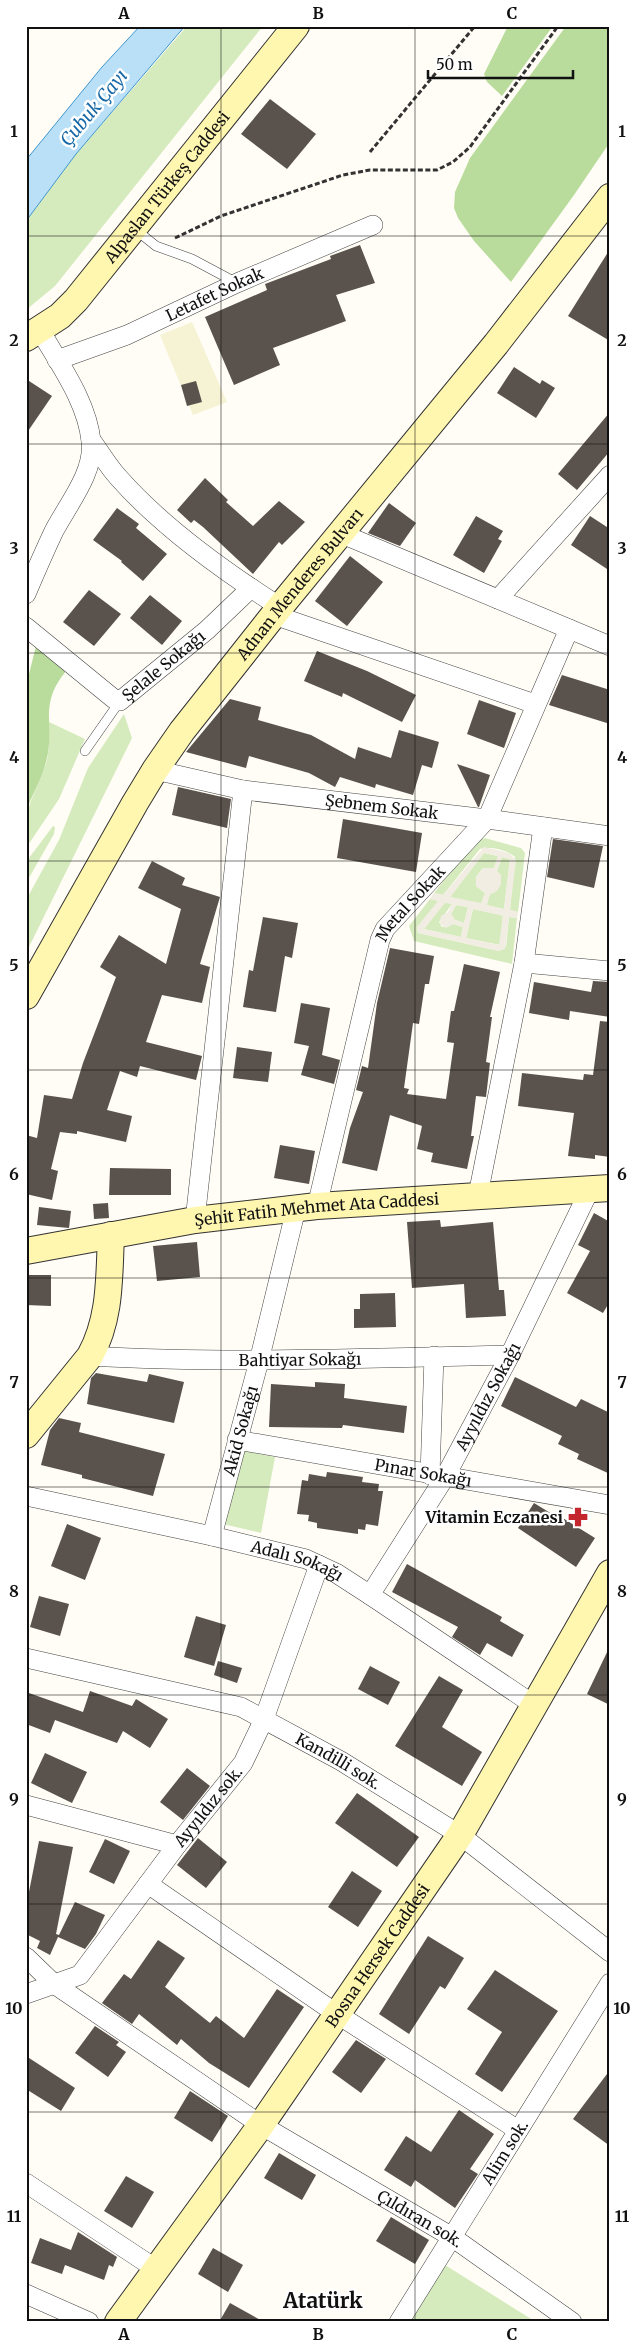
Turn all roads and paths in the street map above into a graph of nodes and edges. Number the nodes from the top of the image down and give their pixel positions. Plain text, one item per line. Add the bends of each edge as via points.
1 (296, 26) edge
2 (475, 26) edge
3 (558, 26) edge
4 (370, 152) dead end
5 (610, 197) edge
6 (373, 225) dead end
7 (132, 227) junction
8 (156, 246) junction
9 (237, 283) junction
10 (33, 334) edge
11 (57, 360) junction
12 (91, 440) junction
13 (610, 475) edge
14 (342, 534) junction
15 (250, 588) junction
16 (26, 594) edge
17 (498, 600) junction
18 (277, 611) junction
19 (26, 628) edge
20 (569, 629) junction
21 (610, 646) edge
22 (120, 701) junction
23 (535, 704) junction
24 (85, 751) dead end
25 (155, 770) junction
26 (243, 790) junction
27 (487, 819) junction
28 (543, 827) junction
29 (610, 836) edge
30 (524, 963) junction
31 (610, 971) edge
32 (26, 996) edge
33 (600, 1188) edge
34 (478, 1195) junction
35 (306, 1207) junction
36 (195, 1220) junction
37 (111, 1235) junction
38 (26, 1252) edge
39 (510, 1355) junction
40 (90, 1356) junction
41 (434, 1356) junction
42 (259, 1361) junction
43 (26, 1435) edge
44 (237, 1440) junction
45 (437, 1476) junction
46 (26, 1496) edge
47 (610, 1505) edge
48 (212, 1536) junction
49 (319, 1565) junction
50 (610, 1573) edge
51 (370, 1595) junction
52 (26, 1658) edge
53 (534, 1705) junction
54 (264, 1719) junction
55 (26, 1805) edge
56 (460, 1835) junction
57 (177, 1845) junction
58 (148, 1884) junction
59 (610, 1952) edge
60 (26, 1957) edge
61 (610, 1983) edge
62 (54, 1984) junction
63 (26, 1994) edge
64 (337, 2014) junction
65 (261, 2125) junction
66 (518, 2130) junction
67 (26, 2183) edge
68 (452, 2237) junction
69 (156, 2269) junction
70 (26, 2294) edge
71 (89, 2322) edge
72 (118, 2322) edge
73 (399, 2322) edge
74 (572, 2322) edge

1 - 7 main road, Alpaslan Türkeş Caddesi
2 - 4 path
3 - 8 path via 470,147 453,162 437,170 370,170 343,175 221,216
5 - 14 main road, Adnan Menderes Bulvarı via 502,337
6 - 9 street, Letafet Sokak
7 - 8 lane
7 - 10 main road, Alpaslan Türkeş Caddesi via 76,300 60,316
8 - 9 lane via 192,259
9 - 11 street, Letafet Sokak via 127,335
10 - 11 street
11 - 12 street via 82,407
12 - 15 street via 117,476 142,502
12 - 16 street via 92,455 86,473 54,531
13 - 17 street
14 - 17 street
14 - 18 main road, Adnan Menderes Bulvarı
15 - 18 street
15 - 22 street, Şelale Sokağı via 207,630
17 - 20 street
18 - 23 street
18 - 25 main road, Adnan Menderes Bulvarı
19 - 22 street, Şelale Sokağı
20 - 21 street
20 - 23 street, Metal Sokak
22 - 24 lane
23 - 27 street, Metal Sokak
25 - 26 street, Şebnem Sokak
25 - 32 main road, Adnan Menderes Bulvarı
26 - 27 street, Şebnem Sokak
26 - 36 street
27 - 28 street, Şebnem Sokak
27 - 35 street, Metal Sokak via 385,929
28 - 29 street, Şebnem Sokak
28 - 30 street
30 - 31 street
30 - 34 street
33 - 34 main road, Şehit Fatih Mehmet Ata Caddesi
33 - 39 street, Ayyıldız Sokağı
34 - 35 main road, Şehit Fatih Mehmet Ata Caddesi
35 - 36 main road, Şehit Fatih Mehmet Ata Caddesi
35 - 42 street, Akid Sokağı
36 - 37 main road, Şehit Fatih Mehmet Ata Caddesi
37 - 38 main road, Şehit Fatih Mehmet Ata Caddesi
37 - 40 main road via 108,1302 104,1323
39 - 41 street, Bahtiyar Sokağı
39 - 45 street, Ayyıldız Sokağı
40 - 42 street, Bahtiyar Sokağı
40 - 43 main road
41 - 42 street, Bahtiyar Sokağı
41 - 45 street
42 - 44 street, Akid Sokağı
44 - 45 street, Pınar Sokağı
44 - 48 street, Akid Sokağı
45 - 47 street, Pınar Sokağı
45 - 51 street, Ayyıldız Sokağı
46 - 48 street, Adalı Sokağı
48 - 49 street, Adalı Sokağı via 293,1555
49 - 51 street, Adalı Sokağı
49 - 54 street, Ayyıldız sok.
50 - 53 main road, Bosna Hersek Caddesi
51 - 53 street, Adalı Sokağı
52 - 54 street, Kandilli sok. via 241,1707
53 - 56 main road, Bosna Hersek Caddesi
54 - 56 street, Kandilli sok. via 341,1761
54 - 57 street, Ayyıldız sok. via 243,1763
55 - 57 street
56 - 59 street, Kandilli sok.
56 - 64 main road, Bosna Hersek Caddesi
57 - 58 street, Ayyıldız sok.
58 - 62 street, Ayyıldız sok. via 80,1975
58 - 64 street
60 - 62 street, Çıldıran sok.
61 - 66 street, Alim sok.
62 - 63 street, Ayyıldız sok.
62 - 65 street, Çıldıran sok.
64 - 65 main road, Bosna Hersek Caddesi
64 - 66 street
65 - 68 street, Çıldıran sok.
65 - 69 main road, Bosna Hersek Caddesi
66 - 68 street, Alim sok.
67 - 69 street
68 - 73 street, Alim sok.
68 - 74 street, Çıldıran sok.
69 - 72 main road, Bosna Hersek Caddesi
70 - 71 street

